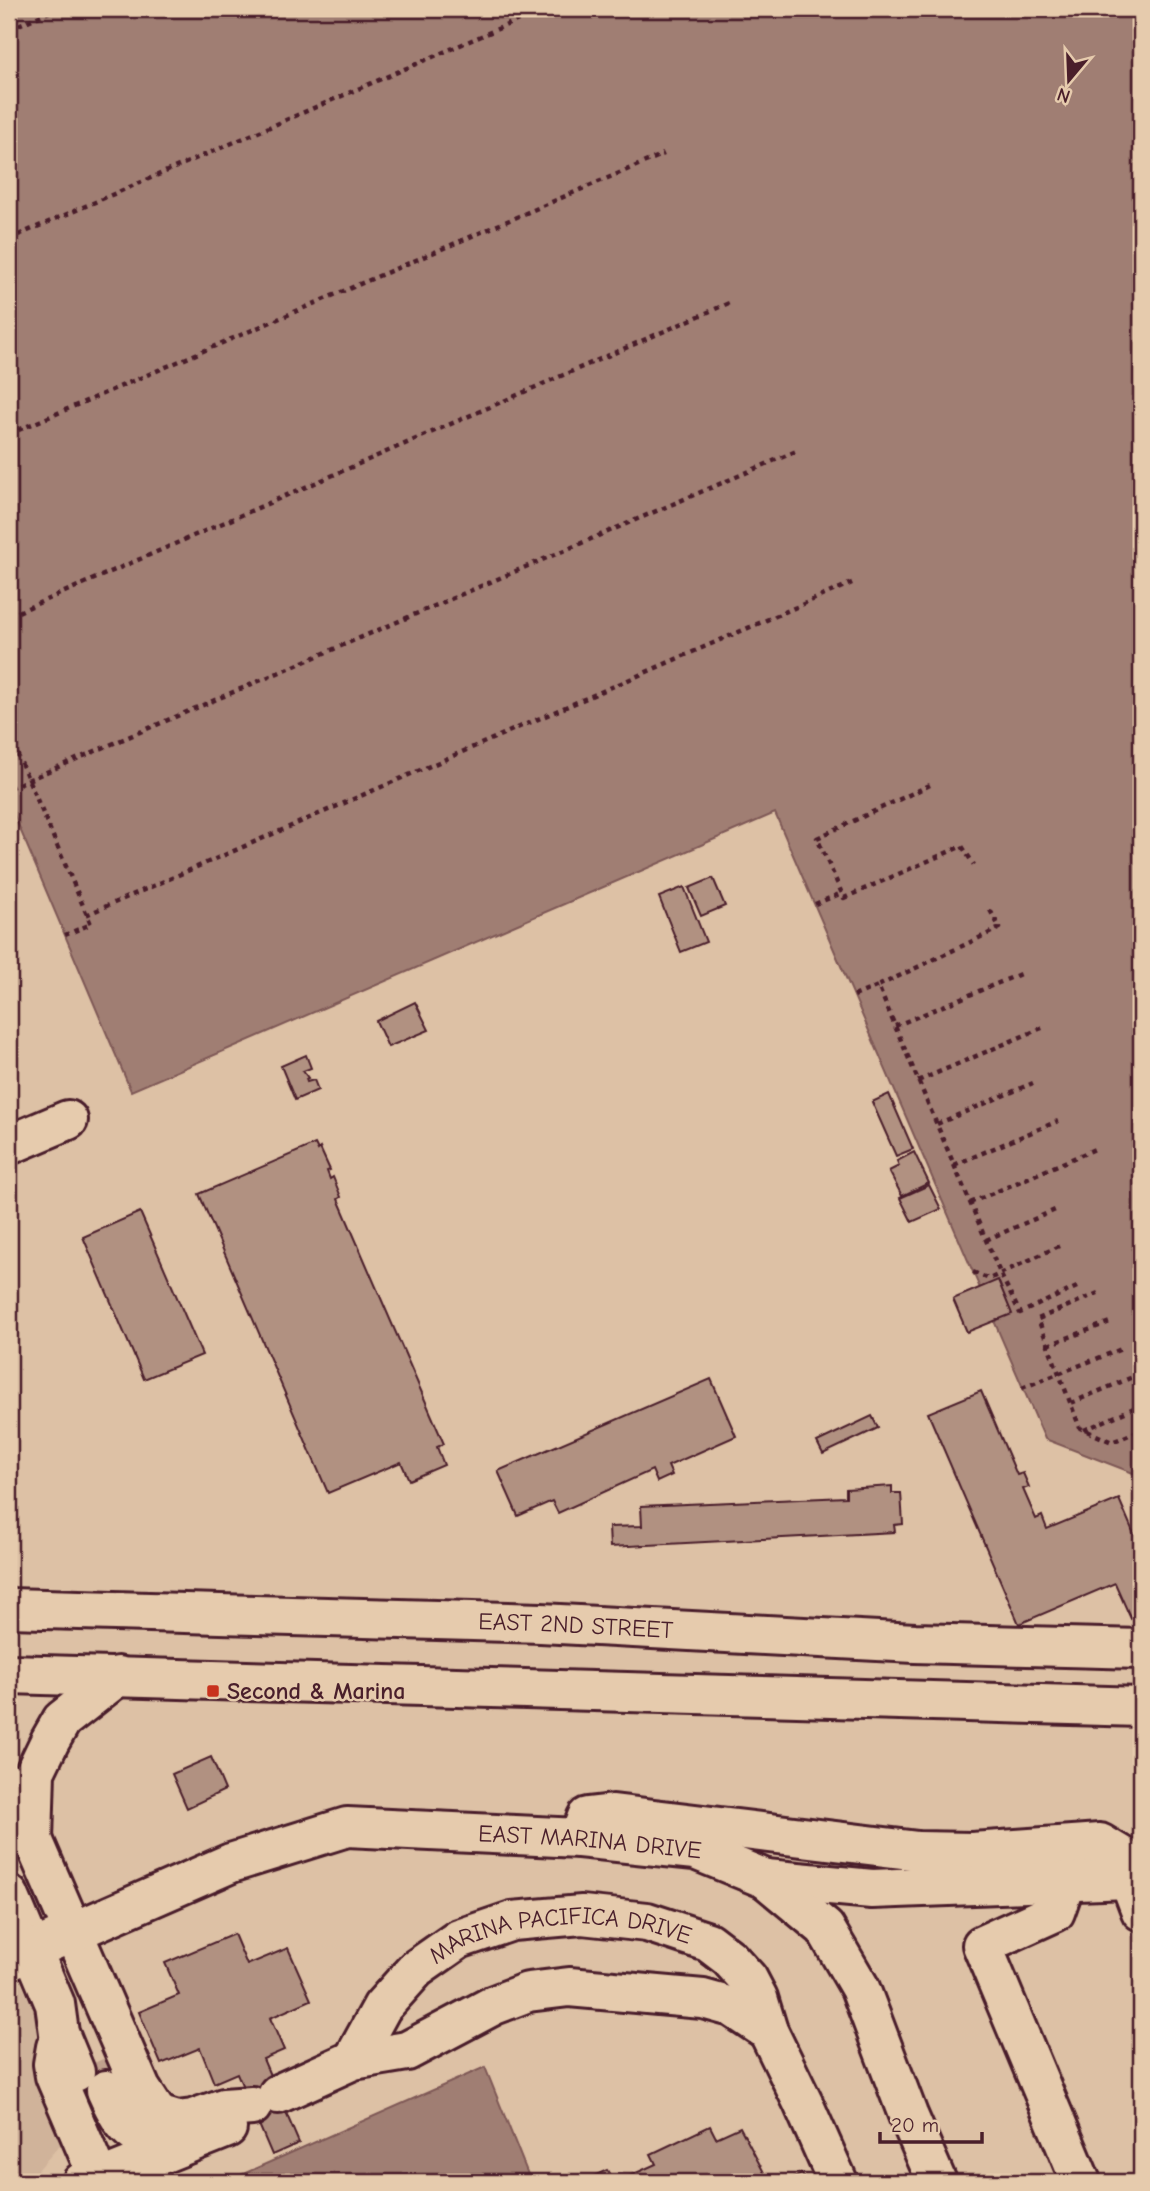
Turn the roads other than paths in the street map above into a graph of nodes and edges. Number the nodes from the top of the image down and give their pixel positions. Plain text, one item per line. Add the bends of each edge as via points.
1 (68, 1120) dead end
2 (9, 1145) edge
3 (9, 1608) edge
4 (1141, 1649) edge
5 (9, 1674) edge
6 (118, 1676) junction
7 (1141, 1707) edge
8 (9, 1784) edge
9 (579, 1839) junction
10 (33, 1841) junction
11 (898, 1849) junction
12 (695, 1850) junction
13 (766, 1879) junction
14 (1066, 1881) junction
15 (1137, 1892) edge
16 (9, 1895) edge
17 (72, 1931) junction
18 (20, 1955) edge
19 (57, 2018) junction
20 (768, 2031) junction
21 (353, 2060) junction
22 (259, 2102) junction
23 (171, 2150) junction
24 (90, 2181) edge
25 (838, 2182) edge
26 (937, 2182) edge
27 (1081, 2182) edge

1 - 2 main road
3 - 4 main road, EAST 2ND STREET via 527,1623 915,1643
5 - 6 main road
6 - 7 main road
6 - 10 main road via 62,1720 50,1741 35,1772
8 - 10 main road
9 - 11 main road via 587,1817 613,1814
9 - 12 main road, EAST MARINA DRIVE
9 - 17 main road, EAST MARINA DRIVE via 347,1827 230,1863
10 - 17 main road
11 - 12 main road
11 - 15 main road via 972,1852 1100,1843 1120,1855
12 - 13 main road, EAST MARINA DRIVE
13 - 14 main road via 872,1889
13 - 26 main road, EAST MARINA DRIVE via 825,1928 860,1988
14 - 15 main road
14 - 27 main road via 1055,1912 982,1945
16 - 18 main road
17 - 18 main road, EAST MARINA DRIVE
17 - 22 main road, MARINA PACIFICA DRIVE via 152,2108 163,2117 182,2121
18 - 19 main road
19 - 23 main road via 77,2027 103,2130 116,2145 137,2155
19 - 24 main road via 55,2076
20 - 21 main road, MARINA PACIFICA DRIVE via 732,2007 703,1999 569,1987 528,1992 494,2004 407,2051
20 - 21 main road, MARINA PACIFICA DRIVE via 748,1979 708,1942 647,1922 582,1915 512,1921 459,1939 416,1969 382,2007
20 - 25 main road, MARINA PACIFICA DRIVE
21 - 22 main road, MARINA PACIFICA DRIVE
22 - 23 main road, MARINA PACIFICA DRIVE via 235,2125
23 - 24 main road, MARINA PACIFICA DRIVE

